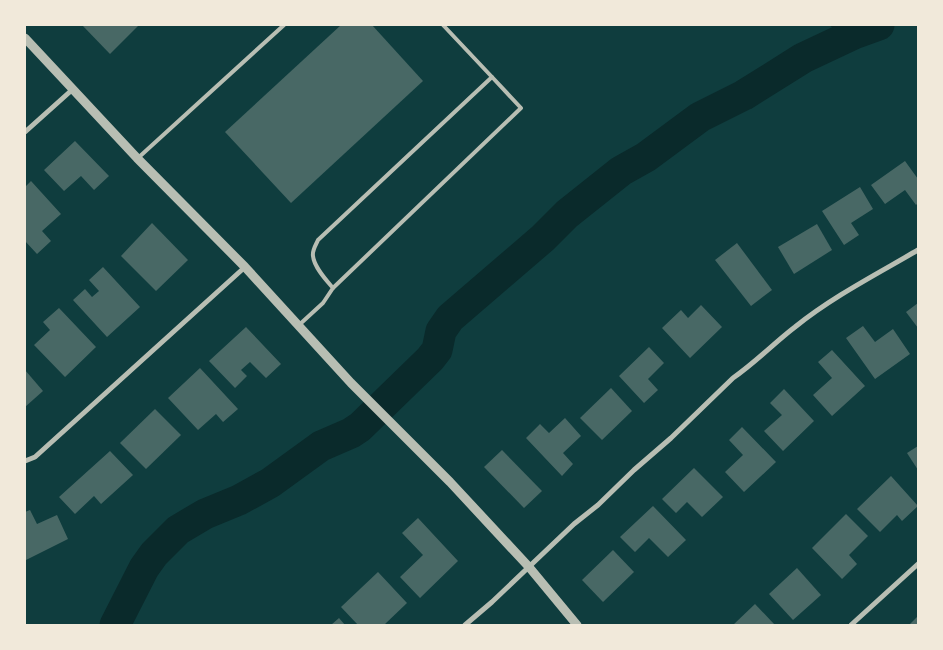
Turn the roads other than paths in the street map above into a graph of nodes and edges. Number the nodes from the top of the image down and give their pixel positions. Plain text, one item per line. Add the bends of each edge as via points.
1 (284, 25) edge
2 (443, 25) edge
3 (25, 38) edge
4 (492, 77) junction
5 (73, 89) junction
6 (25, 132) edge
7 (137, 158) junction
8 (918, 250) edge
9 (245, 267) junction
10 (333, 288) junction
11 (299, 325) junction
12 (25, 461) edge
13 (918, 564) edge
14 (529, 567) junction
15 (465, 625) edge
16 (576, 625) edge
17 (851, 625) edge

1 - 7 lane
2 - 4 lane
3 - 5 street
4 - 10 lane via 318,240 313,256
4 - 10 lane via 521,108
5 - 6 street
5 - 7 street
7 - 9 street
8 - 14 street via 794,327 733,378
9 - 11 street
9 - 12 street via 35,457
10 - 11 lane via 323,303
11 - 14 street
13 - 17 street
14 - 15 street
14 - 16 street

